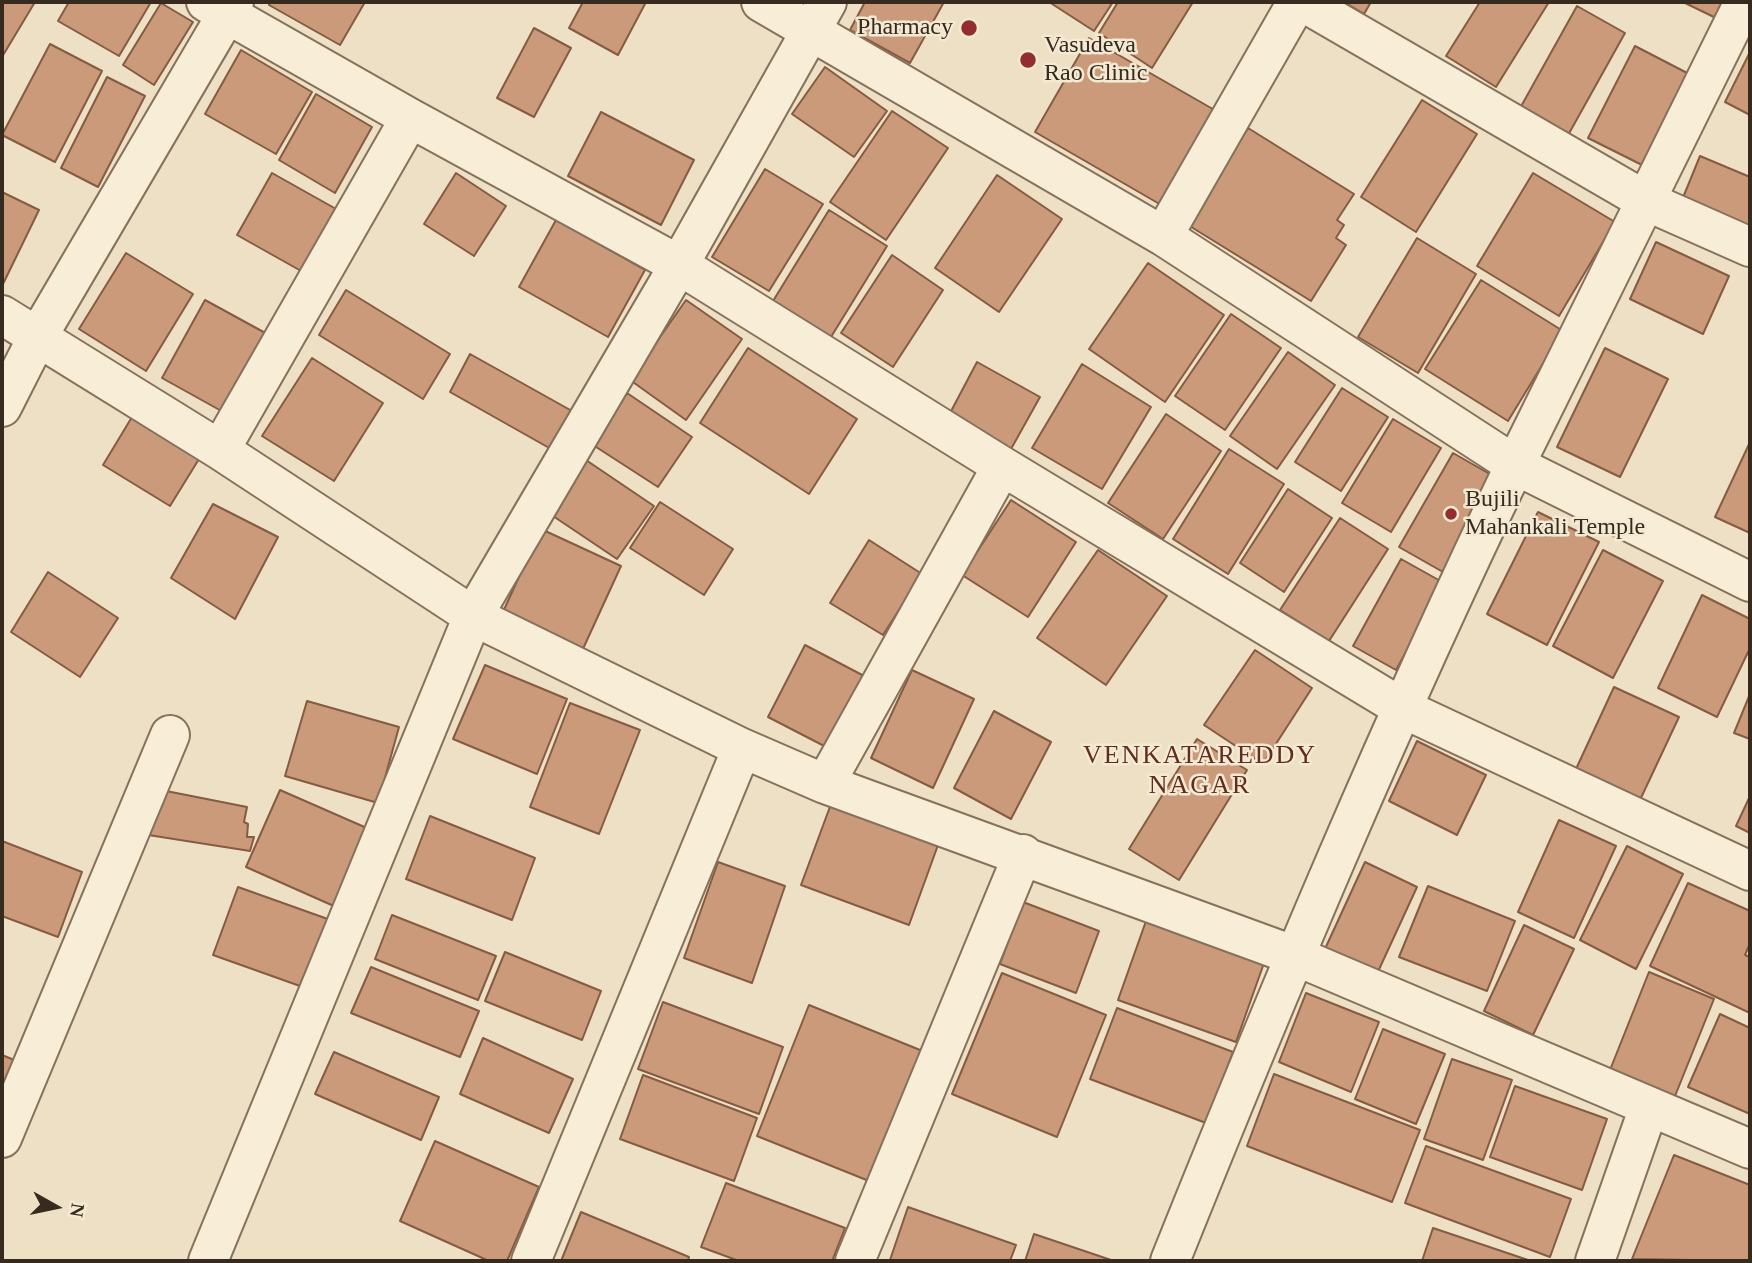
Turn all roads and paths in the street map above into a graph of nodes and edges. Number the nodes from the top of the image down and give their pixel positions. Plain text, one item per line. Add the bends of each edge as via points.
1 (761, 2) edge
2 (1300, 2) edge
3 (1744, 2) edge
4 (223, 6) edge
5 (819, 16) edge
6 (410, 118) junction
7 (1646, 201) junction
8 (1163, 236) junction
9 (1750, 247) edge
10 (679, 265) junction
11 (2, 315) edge
12 (38, 336) junction
13 (2, 407) edge
14 (220, 450) junction
15 (1515, 465) junction
16 (1002, 466) junction
17 (1750, 582) edge
18 (473, 616) junction
19 (1404, 709) junction
20 (170, 736) dead end
21 (742, 748) junction
22 (825, 784) junction
23 (1023, 854) junction
24 (1750, 871) edge
25 (1293, 955) junction
26 (1649, 1107) junction
27 (2, 1138) edge
28 (1750, 1149) edge
29 (208, 1261) edge
30 (531, 1261) edge
31 (855, 1261) edge
32 (1170, 1261) edge
33 (1595, 1261) edge

1 - 5 street
2 - 7 street
2 - 8 street
3 - 7 street
4 - 6 street
4 - 12 street
5 - 8 street
5 - 10 street
6 - 10 street
6 - 14 street
7 - 9 street
7 - 15 street
8 - 15 street
10 - 16 street
10 - 18 street
11 - 12 street
12 - 13 street
12 - 14 street
14 - 18 street
15 - 17 street
15 - 19 street
16 - 19 street
16 - 22 street
18 - 21 street
18 - 29 street
19 - 24 street
19 - 25 street
20 - 27 street
21 - 22 street
21 - 30 street
22 - 23 street
23 - 25 street
23 - 31 street
25 - 26 street
25 - 32 street
26 - 28 street
26 - 33 street

